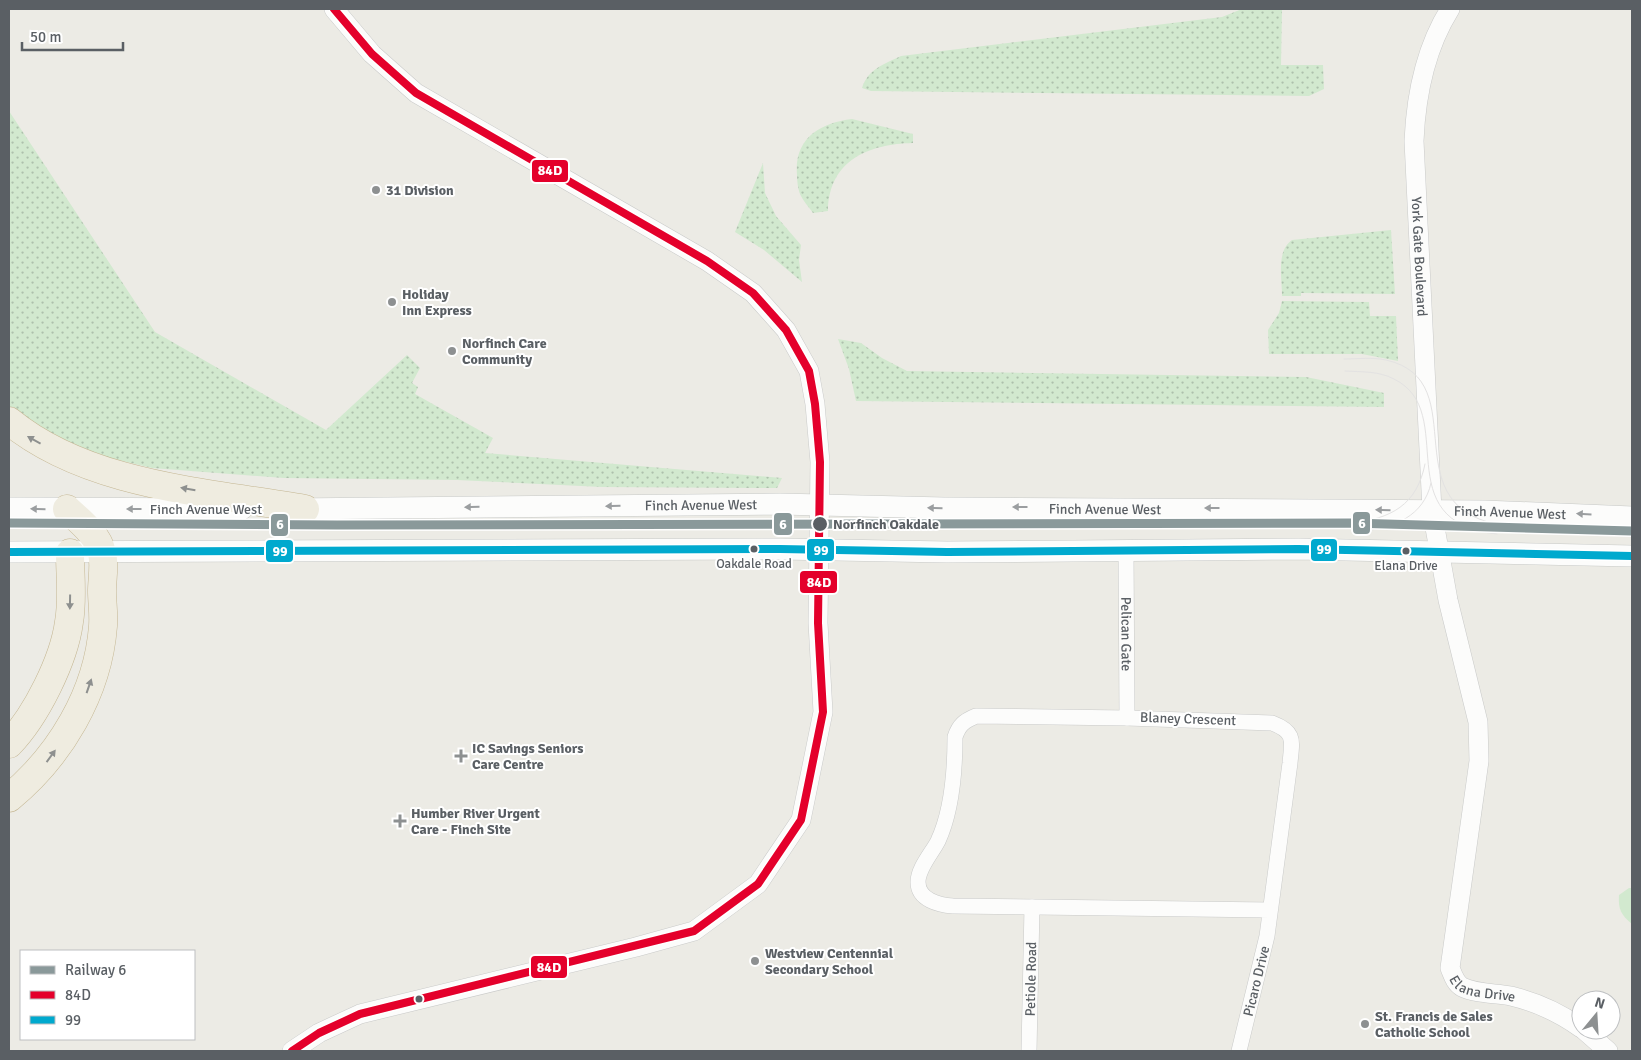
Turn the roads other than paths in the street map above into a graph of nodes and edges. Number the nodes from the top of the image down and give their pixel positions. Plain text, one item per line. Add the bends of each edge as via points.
1 (334, 9) edge
2 (1450, 9) edge
3 (9, 421) edge
4 (820, 506) junction
5 (9, 508) edge
6 (67, 509) junction
7 (305, 509) junction
8 (1432, 511) junction
9 (1632, 516) edge
10 (819, 550) junction
11 (1126, 550) junction
12 (9, 552) edge
13 (1438, 552) junction
14 (70, 553) junction
15 (102, 553) junction
16 (1632, 556) edge
17 (1127, 718) junction
18 (9, 744) edge
19 (9, 798) edge
20 (1032, 907) junction
21 (1270, 910) junction
22 (1571, 1022) edge
23 (1595, 1040) edge
24 (292, 1051) edge
25 (1029, 1051) edge
26 (1239, 1051) edge
27 (1608, 1051) edge

1 - 4 street via 372,54 416,93 708,261 753,293 786,330 808,371 818,432
2 - 8 street, York Gate Boulevard via 1424,65 1414,141
7 -> 3 highway via 114,475 30,438
4 -> 7 main road, Finch Avenue West
8 -> 4 main road, Finch Avenue West
4 - 10 street
6 -> 5 main road, Finch Avenue West
7 -> 6 main road, Finch Avenue West
6 - 15 highway via 92,533
9 -> 8 main road, Finch Avenue West
8 - 13 street, York Gate Boulevard
10 - 11 main road
10 - 15 main road
10 - 24 street via 818,623 823,712 801,820 758,884 694,931 360,1014 319,1033
11 - 13 main road
11 - 17 street, Pelican Gate
12 - 14 main road
13 - 16 main road
13 - 22 street, Elana Drive via 1478,722 1479,761 1450,968 1459,985 1471,991 1537,1004
14 - 15 main road
14 -> 18 highway via 70,622 58,664 36,706
19 -> 15 highway via 50,758 86,694 96,665 103,626
17 - 20 street, Blaney Crescent via 976,716 958,728 949,802 939,840 918,882 920,892 940,905
17 - 21 street, Blaney Crescent via 1272,723 1290,734 1290,763
20 - 21 street, Blaney Crescent
20 - 25 street, Petiole Road
21 - 26 street, Picaro Drive via 1267,936
23 - 27 street

